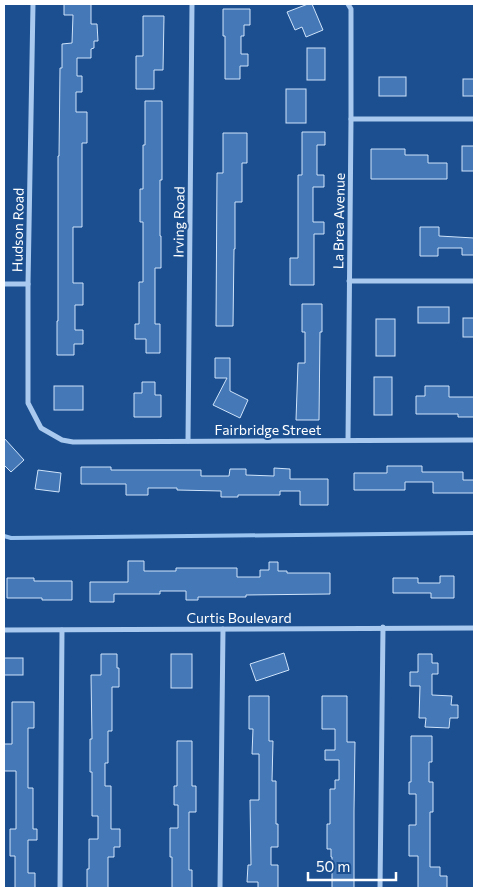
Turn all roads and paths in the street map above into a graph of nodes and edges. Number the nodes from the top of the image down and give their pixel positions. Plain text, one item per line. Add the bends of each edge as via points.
1 (33, 4) edge
2 (192, 4) edge
3 (348, 4) edge
4 (474, 119) edge
5 (351, 120) junction
6 (349, 281) junction
7 (474, 281) edge
8 (4, 284) edge
9 (28, 284) junction
10 (62, 440) joint
11 (348, 440) junction
12 (474, 440) edge
13 (188, 441) junction
14 (383, 628) junction
15 (474, 628) edge
16 (223, 629) junction
17 (4, 630) edge
18 (62, 630) junction
19 (60, 888) edge
20 (220, 888) edge
21 (380, 888) edge

1 - 9 street, Hudson Road
2 - 13 street, Irving Road
3 - 5 street, La Brea Avenue via 351,9
4 - 5 street
5 - 6 street, La Brea Avenue
6 - 7 street
6 - 11 street, La Brea Avenue
8 - 9 street
9 - 10 street, Hudson Road via 28,403 41,428
10 - 13 street, Fairbridge Street
11 - 12 street, Fairbridge Street
11 - 13 street, Fairbridge Street
14 - 15 street, Curtis Boulevard
14 - 16 street, Curtis Boulevard
14 - 21 street
16 - 18 street, Curtis Boulevard
16 - 20 street
17 - 18 street, Curtis Boulevard
18 - 19 street

